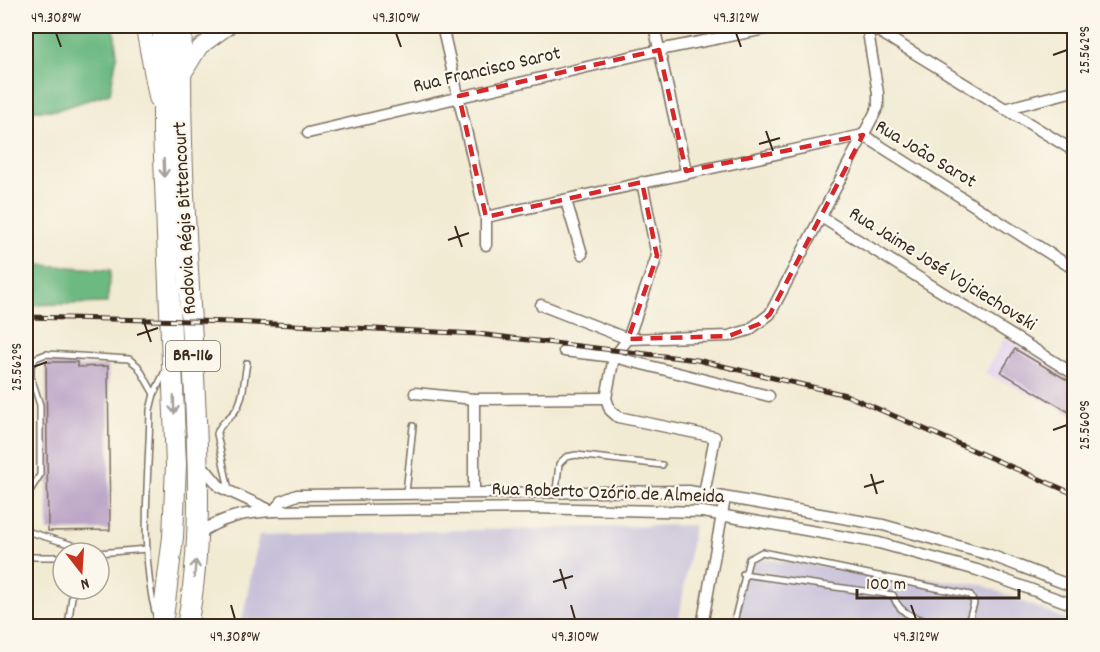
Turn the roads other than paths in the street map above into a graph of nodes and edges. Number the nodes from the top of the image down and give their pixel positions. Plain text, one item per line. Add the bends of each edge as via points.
1 (143, 26) edge
2 (164, 26) edge
3 (182, 26) edge
4 (229, 26) edge
5 (442, 26) edge
6 (654, 26) edge
7 (781, 26) edge
8 (868, 26) edge
9 (659, 50) junction
10 (180, 84) junction
11 (1074, 91) edge
12 (459, 96) junction
13 (1004, 109) junction
14 (163, 131) junction
15 (308, 133) dead end
16 (863, 135) junction
17 (1074, 151) edge
18 (686, 171) junction
19 (642, 182) junction
20 (566, 201) junction
21 (486, 217) junction
22 (821, 217) junction
23 (486, 245) dead end
24 (582, 254) dead end
25 (1074, 269) edge
26 (541, 305) dead end
27 (628, 339) junction
28 (564, 351) dead end
29 (172, 356) junction
30 (614, 357) junction
31 (247, 363) dead end
32 (1074, 374) edge
33 (415, 393) dead end
34 (154, 394) junction
35 (769, 396) dead end
36 (606, 398) junction
37 (474, 399) junction
38 (413, 426) dead end
39 (197, 459) junction
40 (662, 465) dead end
41 (556, 491) junction
42 (229, 492) junction
43 (474, 492) junction
44 (406, 494) junction
45 (704, 494) junction
46 (26, 497) edge
47 (725, 498) junction
48 (768, 504) junction
49 (555, 508) junction
50 (405, 509) junction
51 (273, 511) junction
52 (722, 515) junction
53 (765, 522) junction
54 (884, 525) junction
55 (26, 531) edge
56 (198, 534) junction
57 (59, 541) edge
58 (879, 543) junction
59 (147, 549) junction
60 (111, 552) edge
61 (990, 555) junction
62 (26, 557) edge
63 (51, 557) edge
64 (986, 573) junction
65 (743, 574) junction
66 (1057, 580) junction
67 (1074, 587) edge
68 (1051, 596) junction
69 (71, 601) edge
70 (1074, 605) edge
71 (68, 627) edge
72 (160, 627) edge
73 (187, 627) edge
74 (702, 627) edge
75 (733, 627) edge
76 (956, 627) edge
77 (967, 627) edge

1 - 14 main road
2 - 14 highway, Rodovia Régis Bittencourt / BR-116
3 - 10 highway, Rodovia Régis Bittencourt / BR-116
4 - 10 main road via 200,47
5 - 12 street
6 - 9 street
7 - 9 street, Rua Francisco Sarot
8 - 13 street
8 - 16 street via 878,106
9 - 12 street, Rua Francisco Sarot
9 - 18 street
10 - 39 highway, Rodovia Régis Bittencourt / BR-116
11 - 13 street
12 - 15 street, Rua Francisco Sarot
12 - 21 street
13 - 17 street
14 -> 29 highway, Rodovia Régis Bittencourt / BR-116
16 - 18 street, Rua João Sarot
16 - 22 street
16 - 25 street, Rua João Sarot
18 - 19 street, Rua João Sarot
19 - 20 street, Rua João Sarot
19 - 27 street via 657,256
20 - 21 street, Rua João Sarot
20 - 24 street
21 - 23 street
22 - 27 street via 770,314 748,330 729,336
22 - 32 street, Rua Jaime José Vojciechovski
26 - 27 street
27 - 30 street
28 - 30 street
29 - 34 lane
29 -> 72 highway, Rodovia Régis Bittencourt / BR-116 via 175,501
30 - 35 street
30 - 36 street
31 - 42 lane via 239,404 217,434
33 - 37 street
34 - 46 lane via 138,366 129,359 46,354 36,358 31,377 40,405 40,475
34 - 59 lane via 150,410
36 - 37 street
36 - 45 street via 610,410 618,417 715,437
37 - 43 street
38 - 44 lane
39 - 42 street, Rua Roberto Ozório de Almeida via 211,479
39 - 56 highway, Rodovia Régis Bittencourt / BR-116
40 - 41 lane via 566,457 559,464
41 - 43 street
41 - 45 street via 676,490
41 - 49 street
42 - 51 street, Rua Roberto Ozório de Almeida
43 - 44 street
44 - 50 street
44 - 51 street via 297,495 282,501
45 - 47 street
47 - 48 street
47 - 52 street
48 - 53 street
48 - 54 street
49 - 50 street, Rua Roberto Ozório de Almeida
49 - 52 street, Rua Roberto Ozório de Almeida
50 - 51 street, Rua Roberto Ozório de Almeida
51 - 56 street, Rua Roberto Ozório de Almeida via 235,515
52 - 53 street, Rua Roberto Ozório de Almeida
52 - 74 street
53 - 58 street, Rua Roberto Ozório de Almeida
54 - 58 street
54 - 61 street
55 - 57 lane
73 -> 56 highway, Rodovia Régis Bittencourt / BR-116
58 - 64 street, Rua Roberto Ozório de Almeida
59 - 60 lane
59 - 72 lane via 151,597
61 - 64 street
61 - 66 street
62 - 63 lane
64 - 68 street, Rua Roberto Ozório de Almeida
65 - 75 lane
65 - 76 lane via 893,596 904,615
65 - 77 lane via 749,559 762,552 970,595 974,603
66 - 67 street
66 - 68 street
68 - 70 street, Rua Roberto Ozório de Almeida
69 - 71 lane

